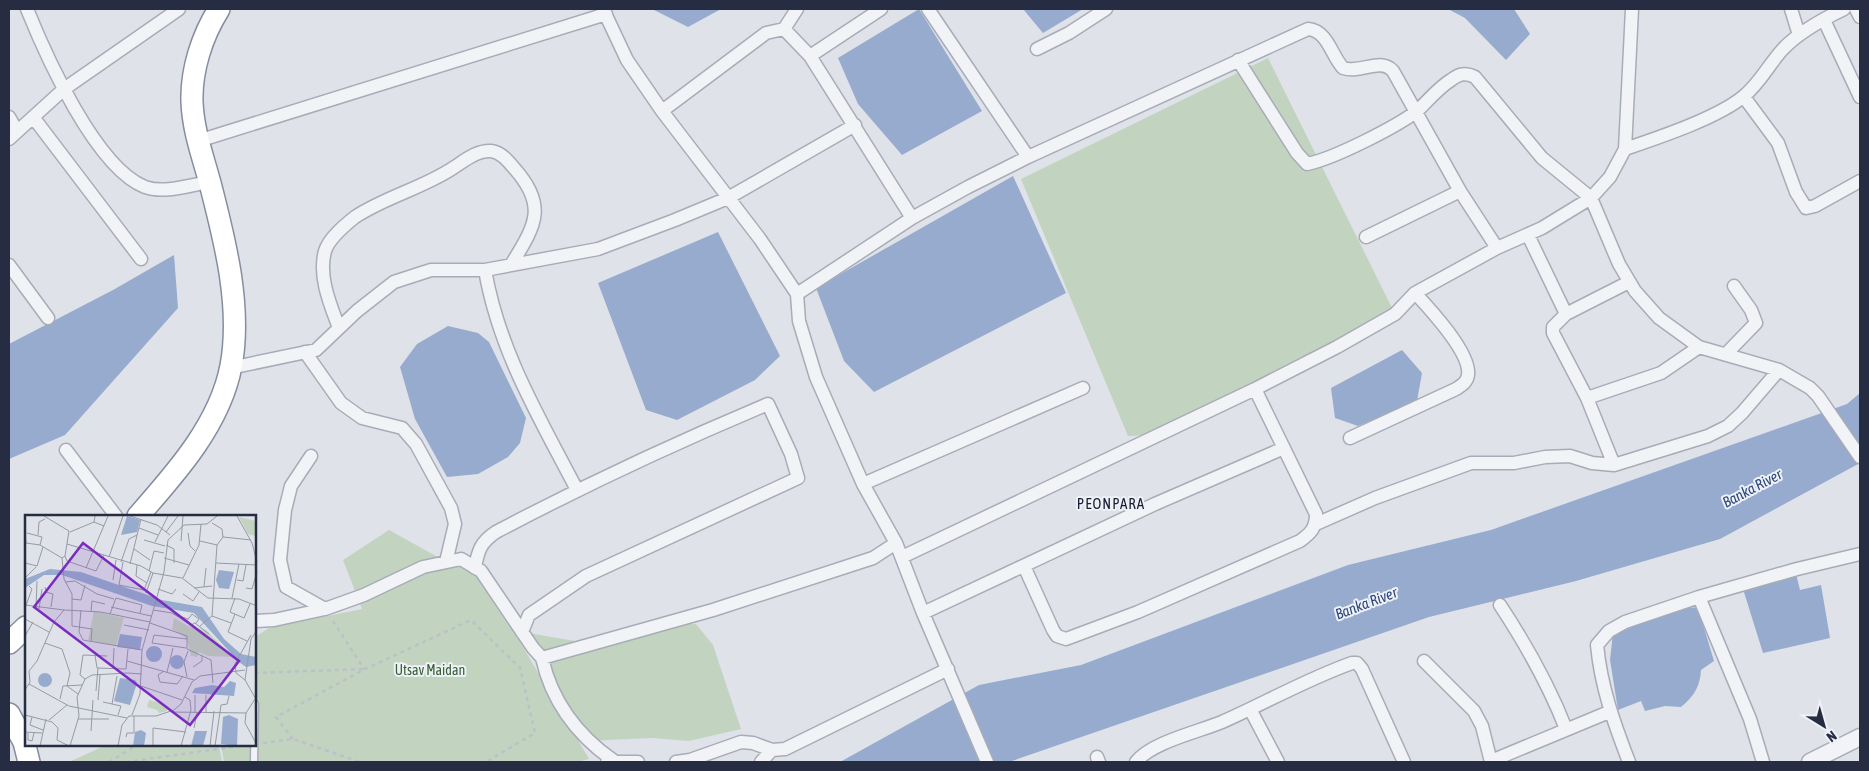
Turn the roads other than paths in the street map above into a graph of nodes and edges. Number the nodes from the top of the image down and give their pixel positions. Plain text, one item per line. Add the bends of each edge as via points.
1 (27, 9) edge
2 (179, 9) edge
3 (219, 9) edge
4 (797, 9) edge
5 (881, 9) edge
6 (928, 9) edge
7 (1106, 9) edge
8 (1632, 9) edge
9 (1791, 9) edge
10 (1844, 9) edge
11 (1856, 9) edge
12 (604, 11) edge
13 (1860, 17) edge
14 (1824, 20) junction
15 (784, 29) junction
16 (1799, 35) junction
17 (1037, 49) dead end
18 (810, 56) junction
19 (1238, 60) junction
20 (64, 89) junction
21 (1860, 96) edge
22 (1744, 97) junction
23 (662, 111) junction
24 (1416, 112) junction
25 (9, 116) edge
26 (33, 117) junction
27 (855, 125) junction
28 (13, 135) edge
29 (198, 141) junction
30 (1625, 149) junction
31 (1028, 157) junction
32 (209, 182) junction
33 (1860, 182) edge
34 (1460, 190) junction
35 (728, 198) junction
36 (1591, 198) junction
37 (912, 218) junction
38 (1528, 235) junction
39 (1366, 237) dead end
40 (1497, 248) junction
41 (141, 259) dead end
42 (9, 265) edge
43 (511, 265) junction
44 (485, 270) junction
45 (1629, 282) junction
46 (1734, 286) dead end
47 (1415, 293) junction
48 (797, 294) junction
49 (1566, 314) junction
50 (48, 318) dead end
51 (339, 328) junction
52 (1699, 347) junction
53 (305, 352) junction
54 (1726, 354) junction
55 (230, 368) junction
56 (1778, 370) junction
57 (1083, 388) dead end
58 (1255, 389) junction
59 (1587, 398) junction
60 (1350, 438) dead end
61 (1284, 448) junction
62 (66, 450) dead end
63 (311, 456) dead end
64 (1860, 457) edge
65 (1614, 465) junction
66 (863, 484) junction
67 (577, 490) junction
68 (115, 515) edge
69 (139, 515) edge
70 (1316, 524) junction
71 (896, 543) junction
72 (1860, 554) edge
73 (902, 557) junction
74 (446, 562) junction
75 (1024, 566) junction
76 (475, 568) junction
77 (1700, 597) junction
78 (1500, 605) dead end
79 (325, 610) junction
80 (923, 613) junction
81 (256, 621) edge
82 (25, 628) edge
83 (522, 632) junction
84 (9, 643) edge
85 (542, 658) junction
86 (1424, 661) dead end
87 (948, 669) junction
88 (1250, 709) junction
89 (1609, 712) junction
90 (9, 714) edge
91 (1566, 729) junction
92 (1860, 737) edge
93 (255, 746) edge
94 (772, 750) junction
95 (28, 761) edge
96 (254, 762) edge
97 (610, 762) edge
98 (631, 762) edge
99 (676, 762) edge
100 (761, 762) edge
101 (987, 762) edge
102 (1136, 762) edge
103 (1278, 762) edge
104 (1404, 762) edge
105 (1491, 762) edge
106 (1629, 762) edge
107 (1762, 762) edge
108 (1810, 762) edge

1 - 20 street
2 - 20 street
3 - 29 highway via 201,47 194,74 192,102
4 - 15 street
5 - 18 street
6 - 31 street
7 - 17 street
8 - 30 street
9 - 16 street
10 - 14 street
11 - 13 street
12 - 23 street via 627,60
12 - 29 street
14 - 16 street
14 - 21 street
15 - 18 street
15 - 23 street via 766,33
16 - 22 street via 1782,50
18 - 27 street
19 - 24 street via 1308,29 1316,30 1343,68 1360,70 1382,64 1388,66
19 - 24 street via 1307,164 1385,131
19 - 31 street
20 - 26 street
20 - 32 street via 94,138 129,177 146,188 167,189
22 - 30 street via 1686,126
22 - 33 street via 1778,143 1796,192 1806,208
23 - 35 street
24 - 34 street
24 - 36 street via 1449,81 1459,74 1468,73 1483,85 1542,158
25 - 28 street
26 - 28 street
26 - 41 street
27 - 35 street
27 - 37 street
29 - 32 highway
30 - 36 street via 1610,177
31 - 37 street
32 - 55 highway via 229,271 234,341
34 - 39 street
34 - 40 street
35 - 43 street via 598,248
35 - 48 street
36 - 38 street
36 - 45 street
37 - 48 street
38 - 40 street
38 - 49 street
40 - 47 street
42 - 50 street
43 - 44 street
43 - 51 street via 532,231 536,214 533,197 524,178 504,156 491,151 478,153 440,176 356,217 339,231 325,250 324,271 327,295
44 - 51 street via 431,270 394,282
44 - 67 street via 500,334
45 - 49 street
45 - 52 street via 1659,318
46 - 54 street via 1756,323
47 - 58 street via 1395,314
47 - 60 street via 1449,332 1468,368 1468,377 1464,384
48 - 66 street via 799,322 816,377
49 - 59 street via 1556,322 1554,333
51 - 53 street via 316,350
52 - 54 street
52 - 59 street via 1661,373
53 - 55 street
53 - 74 street via 341,403 362,418 402,428 416,444 451,508 455,524
54 - 56 street
55 - 69 highway via 207,426 183,462
56 - 64 street via 1818,396
56 - 65 street via 1728,426 1708,436
57 - 66 street
58 - 61 street
58 - 73 street
59 - 65 street
61 - 70 street via 1316,514
61 - 75 street
62 - 68 street
63 - 79 street via 291,486 280,560 286,587
65 - 70 street via 1570,456 1514,463 1471,463 1375,498
66 - 71 street
67 - 76 street via 484,540
67 - 83 street via 768,404 791,454 798,478 586,576 529,615
70 - 75 street via 1300,541 1138,612 1066,639 1057,636
71 - 73 street
71 - 85 street via 872,558 723,607
72 - 77 street
73 - 80 street
74 - 76 street via 461,560
74 - 79 street via 423,567 364,596
75 - 80 street
76 - 83 street
77 - 89 street via 1625,622 1609,631 1598,645
77 - 107 street via 1750,719
78 - 91 street via 1538,665
79 - 81 street
80 - 87 street
82 - 84 highway
83 - 85 street
85 - 97 street via 547,680 560,705 579,733
86 - 105 street via 1474,711 1482,726
87 - 94 street via 792,746
87 - 101 street
88 - 102 street via 1154,748
88 - 103 street
88 - 104 street via 1346,665 1357,664
89 - 91 street
89 - 106 street
90 - 95 highway via 24,742
91 - 105 street
92 - 108 street
93 - 96 lane
94 - 99 street via 741,742
94 - 100 street
97 - 98 street

